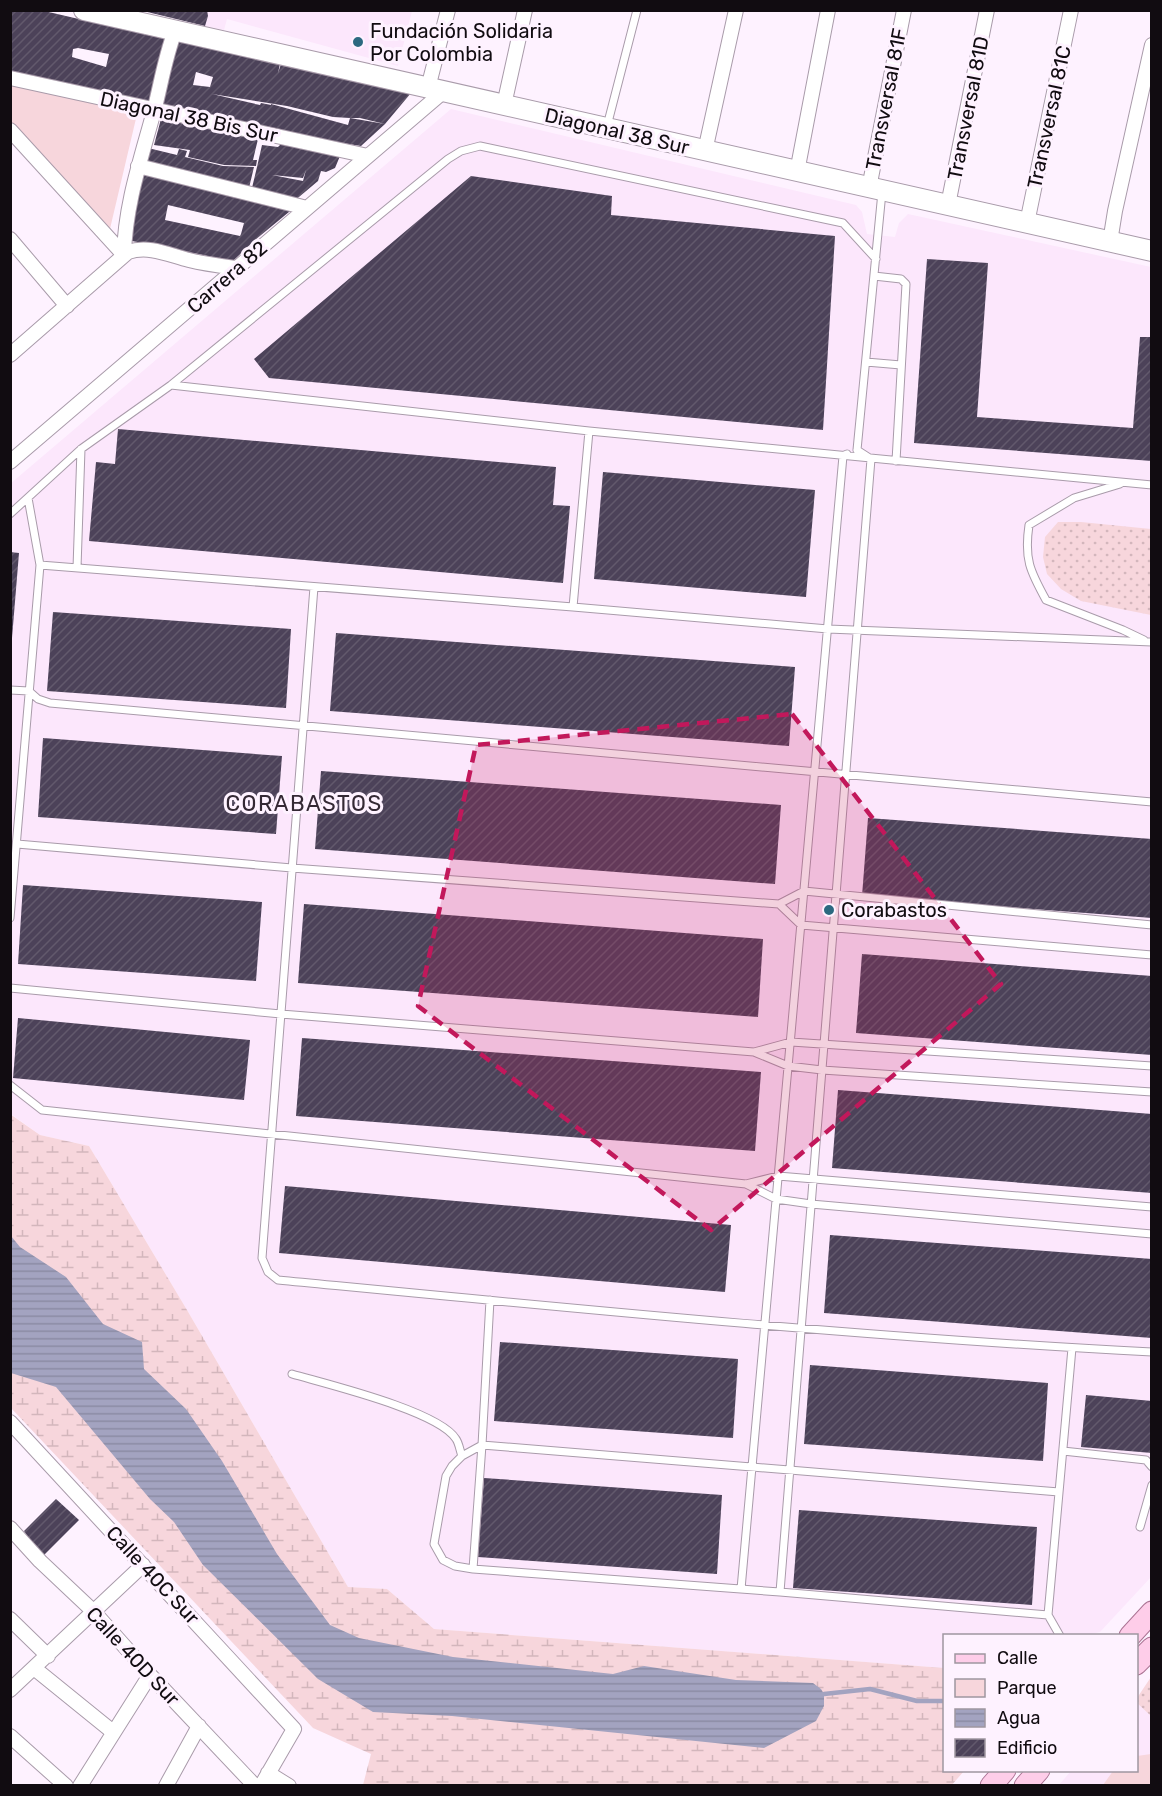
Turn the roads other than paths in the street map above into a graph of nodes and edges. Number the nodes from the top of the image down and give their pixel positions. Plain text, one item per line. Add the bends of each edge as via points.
1 (448, 10) edge
2 (525, 10) edge
3 (637, 10) edge
4 (735, 10) edge
5 (828, 10) edge
6 (904, 10) edge
7 (987, 10) edge
8 (1071, 10) edge
9 (84, 11) edge
10 (171, 30) junction
11 (1152, 45) edge
12 (10, 78) edge
13 (435, 90) junction
14 (504, 105) junction
15 (155, 108) junction
16 (606, 129) junction
17 (10, 130) edge
18 (705, 151) junction
19 (368, 156) junction
20 (138, 166) junction
21 (797, 172) junction
22 (875, 189) junction
23 (948, 206) junction
24 (307, 208) junction
25 (1028, 223) junction
26 (10, 239) edge
27 (1110, 242) junction
28 (1152, 251) edge
29 (124, 255) junction
30 (876, 259) junction
31 (237, 268) junction
32 (874, 276) junction
33 (67, 306) junction
34 (10, 355) edge
35 (866, 362) junction
36 (901, 365) junction
37 (171, 386) junction
38 (589, 432) junction
39 (81, 449) junction
40 (857, 450) junction
41 (843, 456) junction
42 (871, 459) junction
43 (896, 461) junction
44 (10, 462) edge
45 (1125, 483) junction
46 (1152, 485) edge
47 (28, 498) junction
48 (10, 514) edge
49 (40, 565) junction
50 (77, 568) junction
51 (314, 586) junction
52 (573, 607) junction
53 (828, 629) junction
54 (857, 630) junction
55 (1149, 642) edge
56 (10, 690) edge
57 (29, 691) junction
58 (303, 726) junction
59 (815, 771) junction
60 (846, 774) junction
61 (1152, 802) edge
62 (14, 823) edge
63 (17, 844) junction
64 (292, 868) junction
65 (804, 891) junction
66 (836, 895) junction
67 (779, 904) junction
68 (10, 918) edge
69 (801, 925) junction
70 (1152, 925) edge
71 (833, 928) junction
72 (1152, 955) edge
73 (10, 988) edge
74 (281, 1014) junction
75 (791, 1042) junction
76 (824, 1044) junction
77 (754, 1052) junction
78 (788, 1066) junction
79 (1152, 1066) edge
80 (822, 1070) junction
81 (10, 1085) edge
82 (1152, 1092) edge
83 (272, 1135) junction
84 (778, 1176) junction
85 (813, 1180) junction
86 (746, 1184) junction
87 (776, 1199) junction
88 (811, 1204) junction
89 (1152, 1207) edge
90 (1152, 1234) edge
91 (490, 1300) junction
92 (765, 1326) junction
93 (801, 1329) junction
94 (1072, 1348) junction
95 (1152, 1352) edge
96 (292, 1374) dead end
97 (10, 1422) edge
98 (482, 1446) junction
99 (1063, 1451) junction
100 (462, 1456) junction
101 (752, 1467) junction
102 (1152, 1467) edge
103 (790, 1470) junction
104 (1152, 1485) edge
105 (1059, 1492) junction
106 (1140, 1527) dead end
107 (10, 1528) edge
108 (143, 1565) junction
109 (473, 1569) junction
110 (741, 1589) junction
111 (780, 1592) junction
112 (93, 1611) junction
113 (1152, 1612) edge
114 (1048, 1615) junction
115 (10, 1619) edge
116 (1059, 1634) edge
117 (1131, 1634) edge
118 (1152, 1647) edge
119 (48, 1656) junction
120 (1138, 1663) edge
121 (34, 1668) junction
122 (150, 1675) junction
123 (10, 1690) edge
124 (199, 1726) junction
125 (113, 1732) junction
126 (10, 1737) edge
127 (1003, 1772) edge
128 (1037, 1772) edge
129 (265, 1779) edge
130 (66, 1785) edge
131 (80, 1785) edge
132 (166, 1785) edge
133 (255, 1785) edge
134 (289, 1785) edge
135 (991, 1785) edge
136 (1025, 1785) edge

1 - 13 street
2 - 14 street
3 - 16 lane
4 - 18 street
5 - 21 street
6 - 22 street, Transversal 81F
7 - 23 street, Transversal 81D
8 - 25 street, Transversal 81C
9 - 10 street, Diagonal 38 Sur
10 - 13 street, Diagonal 38 Sur
10 - 15 street
11 - 27 street
12 - 15 street, Diagonal 38 Bis Sur
13 - 14 street, Diagonal 38 Sur
13 - 19 street, Carrera 82
14 - 16 street, Diagonal 38 Sur
15 - 19 street, Diagonal 38 Bis Sur
15 - 20 street
16 - 18 street, Diagonal 38 Sur
17 - 29 street
18 - 21 street, Diagonal 38 Sur
19 - 24 street, Carrera 82
20 - 24 street
20 - 29 street via 126,221
21 - 22 street, Diagonal 38 Sur
22 - 23 street, Diagonal 38 Sur
22 - 30 lane
23 - 25 street, Diagonal 38 Sur
24 - 31 street, Carrera 82
25 - 27 street, Diagonal 38 Sur
26 - 33 street
27 - 28 street, Diagonal 38 Sur
29 - 31 street via 138,249 155,250
29 - 33 street
30 - 32 lane
30 - 37 lane via 843,223 480,146 448,159
31 - 44 street, Carrera 82
32 - 35 lane
32 - 36 lane via 901,279 906,284
33 - 34 street
35 - 36 lane
35 - 40 lane
36 - 43 lane
37 - 38 lane
37 - 39 lane
38 - 41 lane
38 - 52 lane
39 - 47 lane
39 - 50 lane
40 - 41 lane
40 - 42 lane
41 - 42 lane
41 - 53 lane
42 - 43 lane
42 - 54 lane
43 - 45 lane
45 - 46 lane
45 - 55 lane via 1074,498 1029,525 1028,562 1046,600
47 - 48 lane
47 - 49 lane
49 - 50 lane
49 - 57 lane
50 - 51 lane
51 - 52 lane
51 - 58 lane
52 - 53 lane
53 - 54 lane
53 - 59 lane
54 - 55 lane
54 - 60 lane
56 - 57 lane
57 - 58 lane via 50,703
57 - 62 lane
58 - 59 lane
58 - 64 lane
59 - 60 lane
59 - 65 lane
60 - 61 lane
60 - 66 lane
62 - 63 lane
63 - 64 lane
63 - 68 lane
64 - 67 lane
64 - 74 lane
65 - 66 lane
65 - 67 lane
65 - 69 lane
66 - 70 lane
66 - 71 lane
67 - 69 lane
69 - 71 lane
69 - 75 lane
71 - 72 lane
71 - 76 lane
73 - 74 lane
74 - 77 lane
74 - 83 lane
75 - 76 lane
75 - 77 lane
75 - 78 lane
76 - 79 lane
76 - 80 lane
77 - 78 lane
78 - 80 lane
78 - 84 lane
80 - 82 lane
80 - 85 lane
81 - 83 lane via 42,1110
83 - 86 lane
83 - 91 lane via 262,1258 268,1272 278,1280
84 - 85 lane
84 - 86 lane
84 - 87 lane
85 - 88 lane
85 - 89 lane
86 - 87 lane
87 - 88 lane
87 - 92 lane
88 - 90 lane
88 - 93 lane
91 - 92 lane
91 - 98 lane
92 - 93 lane
92 - 101 lane
93 - 94 lane
93 - 103 lane
94 - 95 lane
94 - 99 lane
96 - 100 lane via 375,1398 439,1423 456,1438
97 - 108 street, Calle 40C Sur
98 - 100 lane
98 - 101 lane
98 - 109 lane
99 - 102 lane via 1146,1460
99 - 105 lane
100 - 109 lane via 446,1476 434,1544 443,1560
101 - 103 lane
101 - 110 lane
103 - 105 lane
103 - 111 lane
104 - 106 lane
105 - 114 lane
107 - 112 street, Calle 40D Sur
108 - 112 street
108 - 129 street, Calle 40C Sur via 294,1729
109 - 110 lane
110 - 111 lane
111 - 114 lane
112 - 119 street
112 - 122 street, Calle 40D Sur
113 - 117 main road
114 - 116 lane
115 - 119 street
118 - 120 main road
119 - 121 street
121 - 123 street
121 - 125 street
122 - 124 street, Calle 40D Sur
122 - 125 street
124 - 132 street
124 - 133 street, Calle 40D Sur
125 - 131 street
126 - 130 street
127 - 135 main road
128 - 136 main road
129 - 134 street

